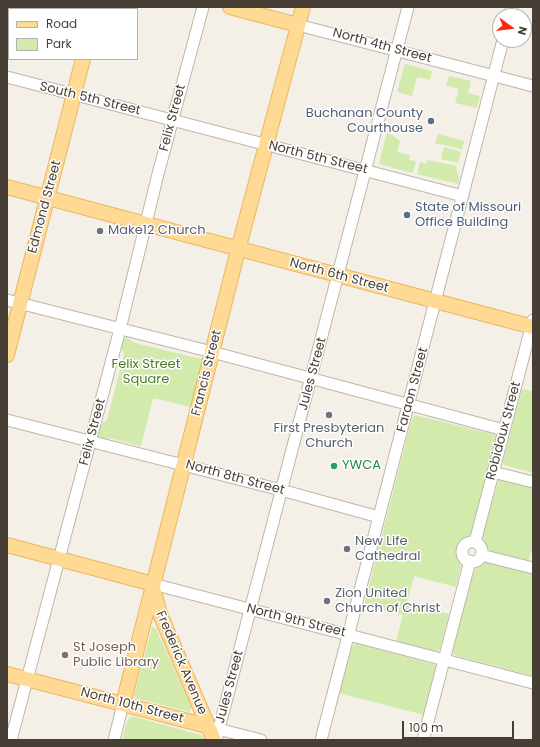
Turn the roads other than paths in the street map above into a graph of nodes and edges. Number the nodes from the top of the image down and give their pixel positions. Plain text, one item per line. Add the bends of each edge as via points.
1 (203, 7) edge
2 (230, 7) edge
3 (303, 7) edge
4 (408, 7) edge
5 (298, 25) junction
6 (501, 48) edge
7 (396, 50) junction
8 (83, 60) edge
9 (494, 76) junction
10 (7, 77) edge
11 (533, 86) edge
12 (74, 94) junction
13 (173, 120) junction
14 (267, 146) junction
15 (366, 170) junction
16 (7, 187) edge
17 (463, 196) junction
18 (48, 198) junction
19 (146, 225) junction
20 (238, 250) junction
21 (338, 276) junction
22 (14, 302) edge
23 (436, 302) junction
24 (532, 325) edge
25 (120, 329) junction
26 (212, 352) junction
27 (7, 355) edge
28 (311, 380) junction
29 (409, 405) junction
30 (7, 420) edge
31 (504, 430) junction
32 (90, 441) junction
33 (183, 465) junction
34 (493, 472) junction
35 (533, 482) edge
36 (281, 490) junction
37 (380, 517) junction
38 (475, 542) junction
39 (7, 545) edge
40 (481, 554) junction
41 (59, 559) junction
42 (470, 561) junction
43 (533, 568) edge
44 (153, 584) junction
45 (250, 609) junction
46 (349, 634) junction
47 (444, 659) junction
48 (7, 674) edge
49 (27, 679) junction
50 (533, 682) edge
51 (123, 704) junction
52 (214, 734) edge
53 (11, 740) edge
54 (114, 740) edge
55 (261, 740) edge
56 (322, 740) edge
57 (423, 740) edge

1 - 13 street, Felix Street
2 - 5 main road, North 4th Street
3 - 5 main road, Francis Street
4 - 7 street, Jules Street
5 - 7 street, North 4th Street
5 - 14 main road, Francis Street
6 - 9 street, Faraon Street
7 - 9 street, North 4th Street
7 - 15 street, Jules Street
8 - 12 main road, Edmond Street
9 - 11 street, North 4th Street
9 - 17 street, Faraon Street
10 - 12 street, South 5th Street
12 - 13 street, South 5th Street
12 - 18 main road, Edmond Street
13 - 14 street, North 5th Street
13 - 19 street, Felix Street
14 - 15 street, North 5th Street
14 - 20 main road, Francis Street
15 - 17 street, North 5th Street
15 - 21 street, Jules Street
16 - 18 main road, North 6th Street
17 - 23 street, Faraon Street
18 - 19 main road, North 6th Street
18 - 22 main road, Edmond Street
19 - 20 main road, North 6th Street
19 - 25 street, Felix Street
20 - 21 main road, North 6th Street
20 - 26 main road, Francis Street
21 - 23 main road, North 6th Street
21 - 28 street, Jules Street
22 - 25 street
22 - 27 main road, Edmond Street
23 - 24 main road, North 6th Street
23 - 29 street, Faraon Street
24 - 31 street, Robidoux Street
25 - 26 street
25 - 32 street, Felix Street
26 - 28 street
26 - 33 main road, Francis Street
28 - 29 street
28 - 36 street, Jules Street
29 - 31 street
29 - 37 street, Faraon Street
30 - 32 street, North 8th Street
31 - 34 street, Robidoux Street
32 - 33 street, North 8th Street
32 - 41 street, Felix Street
33 - 36 street, North 8th Street
33 - 44 main road, Francis Street
34 - 35 street
34 - 38 street, Robidoux Street
36 - 37 street, North 8th Street
36 - 45 street, Jules Street
37 - 46 street, Faraon Street
38 - 40 street via 481,547
38 - 42 street via 467,543 463,551 464,558
39 - 41 main road, North 9th Street
40 - 42 street via 476,561
40 - 43 street
41 - 44 main road, North 9th Street
41 - 49 street, Felix Street
42 - 47 street
44 - 45 street, North 9th Street
44 - 51 main road, Francis Street
44 - 52 main road, Frederick Avenue via 160,614
45 - 46 street, North 9th Street
45 - 52 street, Jules Street
46 - 47 street, North 9th Street
46 - 56 street, Faraon Street
47 - 50 street, North 9th Street
47 - 57 street
48 - 49 main road, North 10th Street
49 - 51 main road, North 10th Street
49 - 53 street, Felix Street
51 - 52 main road, North 10th Street
51 - 54 street, Francis Street
52 - 55 street, North 10th Street

